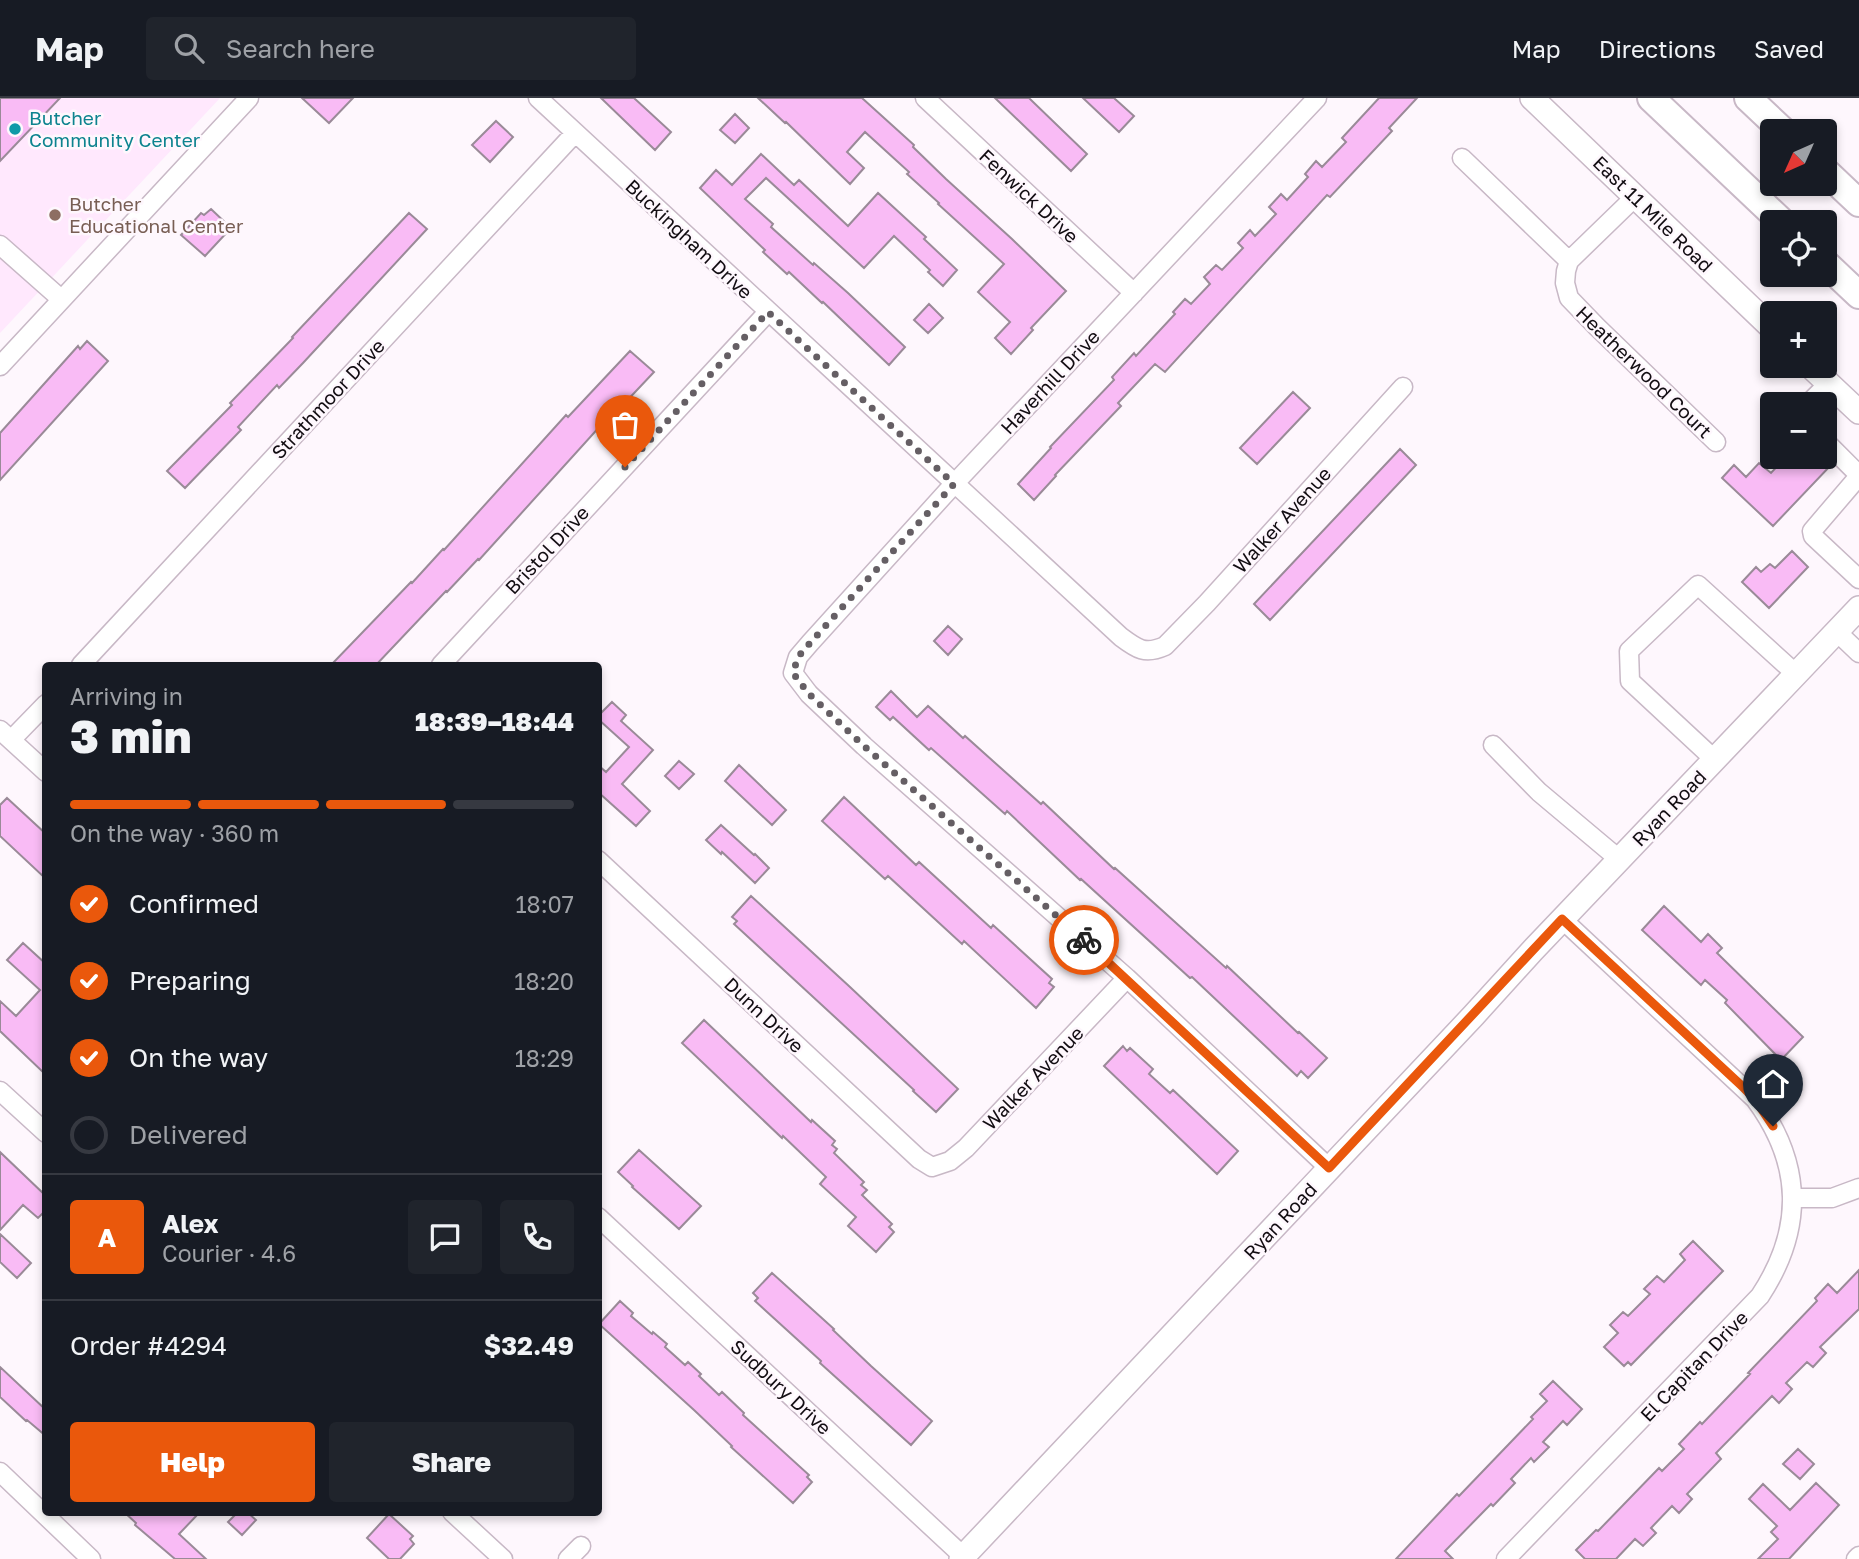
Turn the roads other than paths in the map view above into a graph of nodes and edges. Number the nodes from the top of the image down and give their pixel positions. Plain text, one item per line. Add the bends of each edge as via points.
1 (249, 98) edge
2 (538, 98) edge
3 (925, 98) edge
4 (1317, 98) edge
5 (1532, 98) edge
6 (1651, 98) edge
7 (1748, 98) edge
8 (1770, 119) edge
9 (575, 133) junction
10 (1462, 158) dead end
11 (1838, 183) edge
12 (1635, 197) junction
13 (1859, 203) edge
14 (1769, 210) edge
15 (1, 249) edge
16 (1569, 261) junction
17 (1837, 274) edge
18 (1134, 293) junction
19 (1859, 295) edge
20 (61, 299) junction
21 (768, 312) junction
22 (1760, 317) edge
23 (0, 366) edge
24 (1823, 378) edge
25 (1829, 383) junction
26 (1403, 387) dead end
27 (1820, 392) edge
28 (1859, 412) edge
29 (1716, 442) dead end
30 (1837, 453) edge
31 (1859, 476) edge
32 (954, 484) junction
33 (1859, 579) edge
34 (1859, 608) edge
35 (1837, 632) junction
36 (1156, 650) joint
37 (1859, 653) edge
38 (85, 662) edge
39 (444, 662) edge
40 (1796, 674) junction
41 (42, 707) edge
42 (6, 735) edge
43 (1493, 746) dead end
44 (1715, 760) junction
45 (42, 768) edge
46 (1620, 860) junction
47 (602, 868) edge
48 (1562, 919) junction
49 (1127, 978) junction
50 (0, 1091) edge
51 (42, 1129) edge
52 (932, 1167) joint
53 (1329, 1168) junction
54 (1859, 1188) edge
55 (1792, 1198) junction
56 (602, 1221) edge
57 (0, 1472) edge
58 (42, 1512) edge
59 (46, 1516) edge
60 (456, 1516) edge
61 (581, 1546) dead end
62 (962, 1558) edge
63 (91, 1559) edge
64 (503, 1559) edge
65 (568, 1559) edge
66 (1506, 1559) edge

1 - 20 street
2 - 9 street, Buckingham Drive
3 - 18 street, Fenwick Drive
4 - 18 street, Haverhill Drive
5 - 12 main road, East 11 Mile Road
6 - 14 highway
7 - 8 highway
9 - 21 street, Buckingham Drive
9 - 38 street, Strathmoor Drive
10 - 16 street
11 - 13 highway
12 - 16 street
12 - 22 main road, East 11 Mile Road
15 - 20 street
16 - 29 street, Heatherwood Court via 1565,283 1569,298
17 - 19 highway
18 - 32 street, Haverhill Drive
20 - 23 street
21 - 32 street, Buckingham Drive
21 - 39 street, Bristol Drive
24 - 25 main road
25 - 27 street
25 - 28 main road
26 - 36 street, Walker Avenue via 1207,603
30 - 31 street
31 - 33 street via 1812,531
32 - 36 street, Buckingham Drive via 1121,637 1139,650
32 - 49 street, Haverhill Drive via 798,657 793,673 864,746
34 - 35 main road, Ryan Road
35 - 37 street
35 - 40 main road, Ryan Road
40 - 44 main road, Ryan Road
40 - 44 street via 1698,584 1629,651 1630,681
41 - 42 street
42 - 45 street
43 - 46 street via 1539,792
44 - 46 main road, Ryan Road
46 - 48 main road, Ryan Road
47 - 52 street, Dunn Drive
48 - 53 main road, Ryan Road
48 - 55 street, El Capitan Drive via 1755,1099 1782,1145
49 - 52 street, Walker Avenue via 966,1148 950,1161
49 - 53 street
50 - 51 street
53 - 62 main road, Ryan Road
54 - 55 street via 1832,1198
55 - 66 street, El Capitan Drive via 1788,1240 1760,1296
56 - 62 street, Sudbury Drive
57 - 58 street
59 - 63 street
60 - 64 street
61 - 65 street

